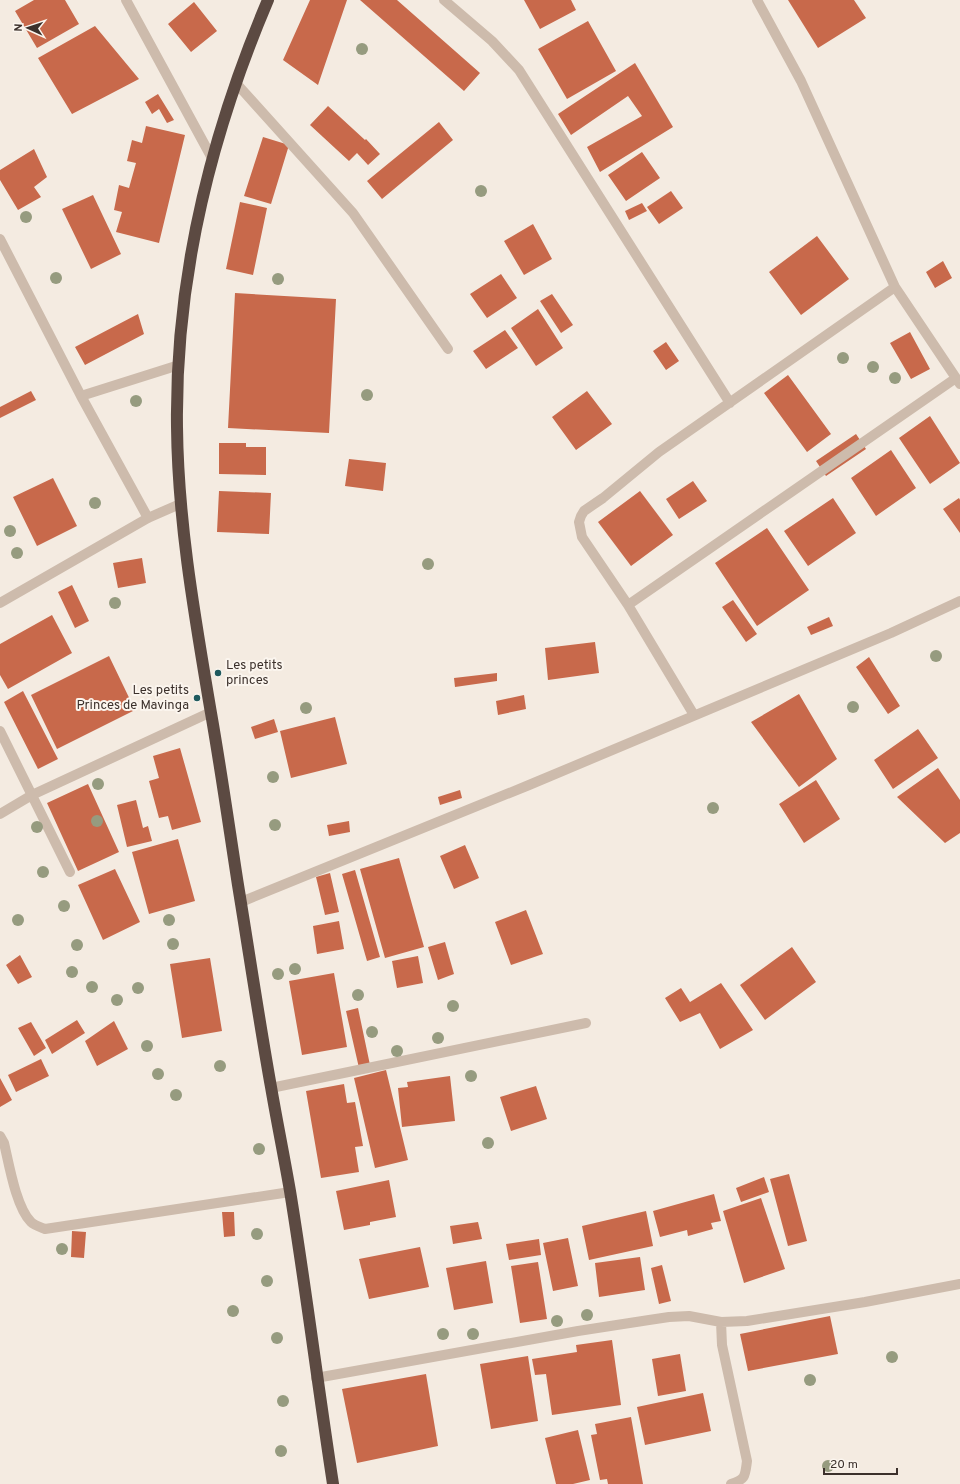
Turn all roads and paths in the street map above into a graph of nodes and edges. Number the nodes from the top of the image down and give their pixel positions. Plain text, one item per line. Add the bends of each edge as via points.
1 (126, 0) edge
2 (268, 0) edge
3 (444, 0) edge
4 (757, 0) edge
5 (236, 83) junction
6 (213, 160) junction
7 (0, 239) edge
8 (895, 287) junction
9 (448, 350) dead end
10 (179, 365) junction
11 (958, 381) edge
12 (81, 396) junction
13 (730, 404) junction
14 (180, 504) junction
15 (148, 518) junction
16 (960, 601) edge
17 (0, 603) edge
18 (628, 605) junction
19 (211, 712) junction
20 (694, 715) junction
21 (0, 731) edge
22 (32, 795) junction
23 (0, 814) edge
24 (70, 872) dead end
25 (241, 902) junction
26 (586, 1023) dead end
27 (271, 1088) junction
28 (0, 1136) edge
29 (290, 1192) junction
30 (960, 1284) edge
31 (720, 1322) junction
32 (316, 1378) junction
33 (332, 1484) edge
34 (731, 1484) edge

1 - 6 street
2 - 5 highway
3 - 13 street via 492,41 519,70
4 - 8 street via 801,81
5 - 6 highway
5 - 9 street via 354,213
6 - 10 highway via 196,227 185,296
7 - 12 street
8 - 11 street
8 - 13 street
10 - 12 street
10 - 14 highway via 177,426
11 - 18 street
12 - 15 street
13 - 18 street via 659,452 603,498 584,510 579,522 582,536
14 - 15 street
14 - 19 highway via 184,545
15 - 17 street
16 - 20 street via 891,633
18 - 20 street
19 - 22 street
19 - 25 highway
20 - 25 street
21 - 22 street
22 - 23 street
22 - 24 street
25 - 27 highway
26 - 27 street
27 - 29 highway
28 - 29 street via 16,1193 25,1214 32,1223 45,1229
29 - 32 highway
30 - 31 street via 747,1321
31 - 32 street via 689,1316 669,1317
31 - 34 street via 722,1345 747,1461 741,1481
32 - 33 highway

